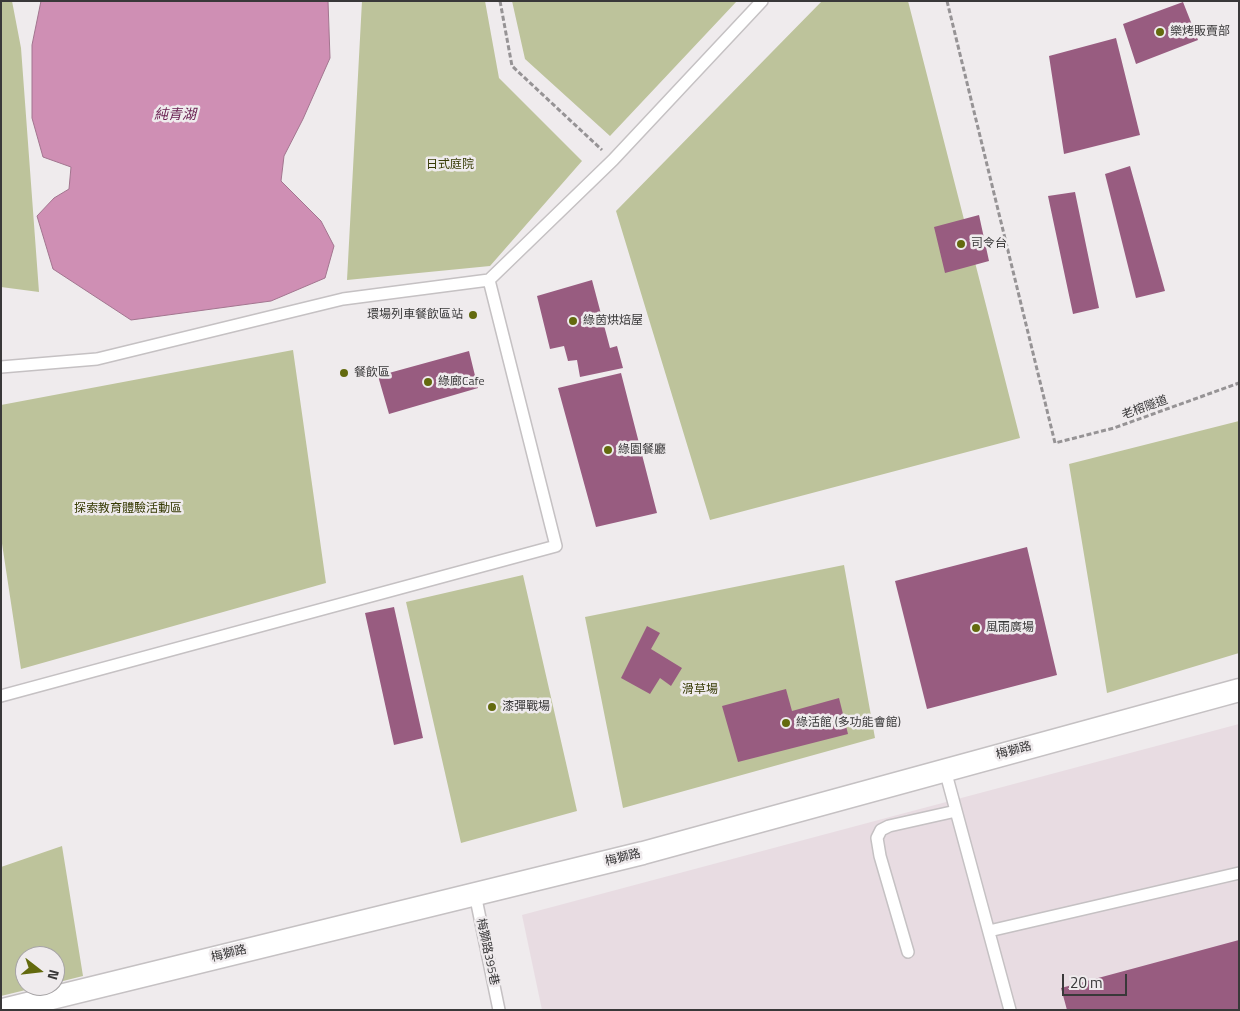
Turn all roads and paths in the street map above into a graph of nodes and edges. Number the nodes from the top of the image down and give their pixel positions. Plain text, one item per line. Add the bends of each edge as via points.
1 (500, 1) edge
2 (762, 1) edge
3 (947, 1) edge
4 (613, 160) junction
5 (489, 280) junction
6 (1, 367) edge
7 (1239, 383) edge
8 (1239, 690) edge
9 (1, 696) edge
10 (945, 770) junction
11 (956, 810) junction
12 (1239, 873) edge
13 (475, 894) junction
14 (989, 931) junction
15 (908, 952) dead end
16 (3, 1010) edge
17 (499, 1010) edge
18 (1010, 1010) edge

1 - 4 path via 512,66
2 - 4 lane
3 - 7 path, 老榕隧道 via 1055,443 1114,428
4 - 5 lane
5 - 6 lane via 343,299 97,359
5 - 9 lane via 556,546
8 - 10 street, 梅獅路
10 - 11 lane
10 - 13 street, 梅獅路 via 643,853
11 - 14 lane
11 - 15 lane via 889,826 881,830 877,838
12 - 14 lane
13 - 16 street, 梅獅路
13 - 17 lane, 梅獅路395巷
14 - 18 lane

